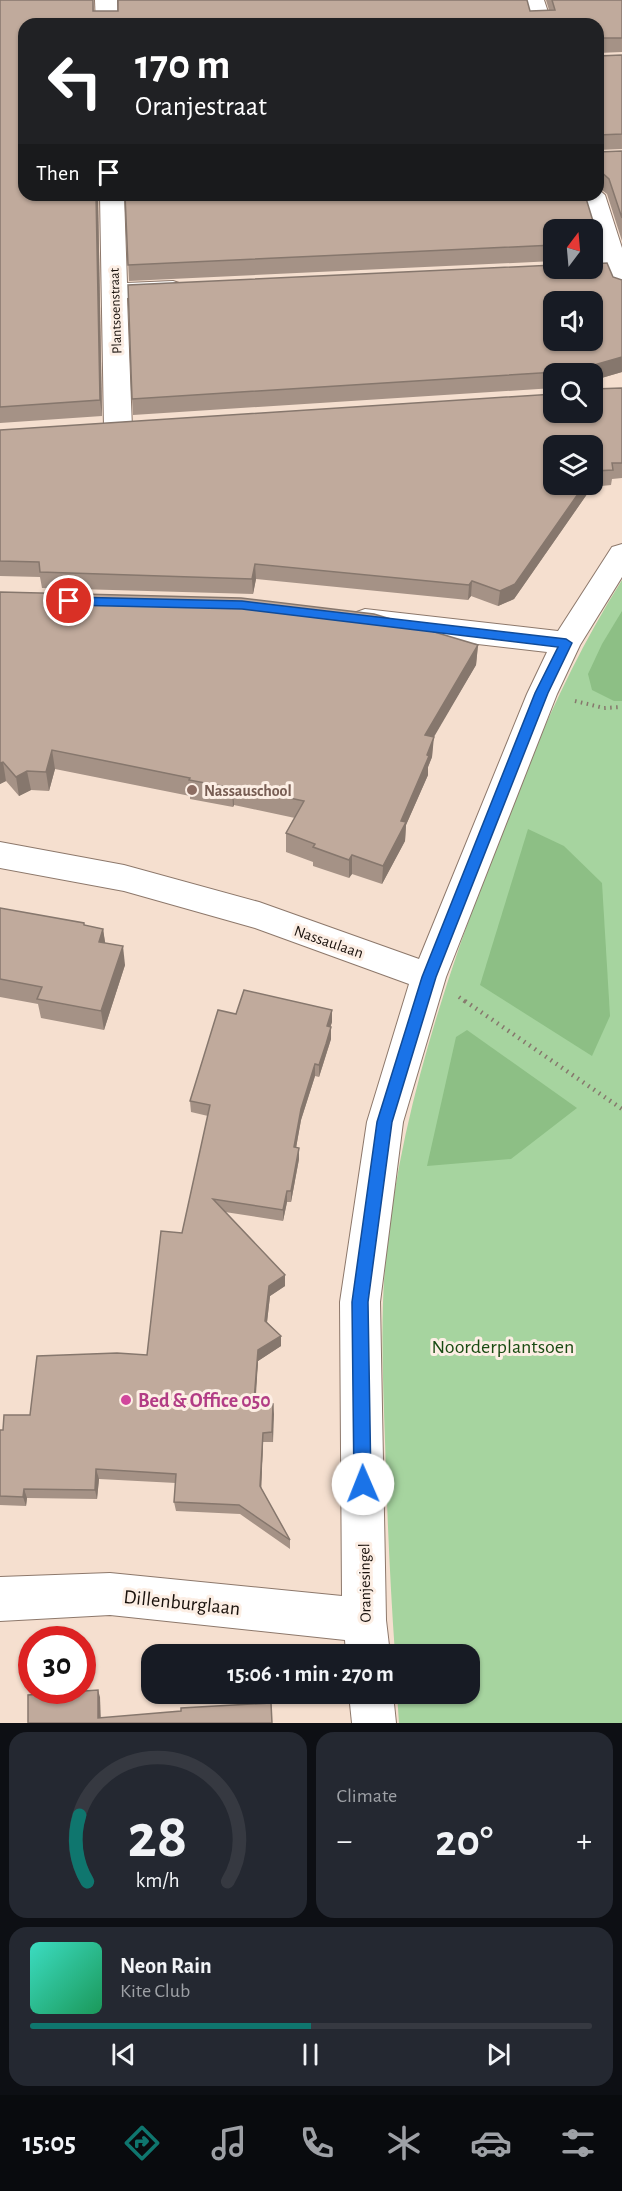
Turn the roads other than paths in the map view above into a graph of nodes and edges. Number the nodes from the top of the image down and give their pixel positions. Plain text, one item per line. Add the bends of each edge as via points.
1 (106, 0) edge
2 (533, 0) edge
3 (107, 18) edge
4 (539, 18) edge
5 (112, 201) edge
6 (596, 201) edge
7 (603, 277) edge
8 (619, 278) edge
9 (198, 288) edge
10 (115, 291) junction
11 (118, 427) edge
12 (622, 554) edge
13 (334, 616) edge
14 (566, 643) junction
15 (0, 855) edge
16 (429, 977) junction
17 (0, 1599) edge
18 (366, 1637) edge
19 (372, 1704) edge
20 (374, 1723) edge

1 - 3 street
2 - 4 street
5 - 10 street, Plantsoenstraat
6 - 8 street
7 - 8 street
9 - 10 street
10 - 11 street, Plantsoenstraat
12 - 14 street, Oranjesingel
13 - 14 street
14 - 16 street, Oranjesingel via 542,693
15 - 16 street, Nassaulaan via 124,878 259,916
16 - 18 street, Oranjesingel via 385,1122 360,1302
17 - 18 street, Dillenburglaan via 110,1594
19 - 20 street

